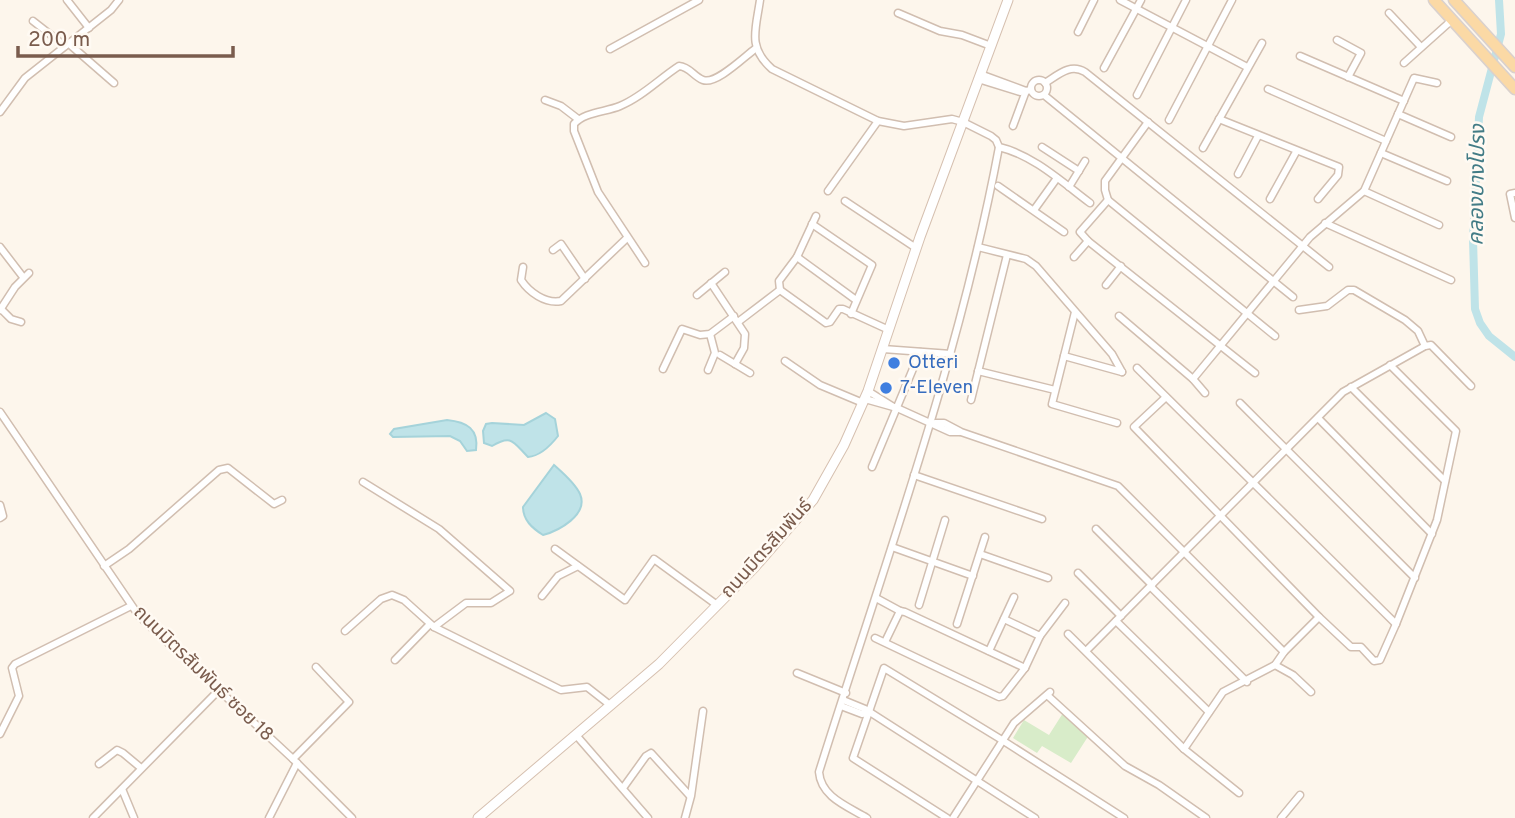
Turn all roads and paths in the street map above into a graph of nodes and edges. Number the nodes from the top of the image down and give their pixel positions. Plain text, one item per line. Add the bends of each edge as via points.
1 (66, 0) edge
2 (119, 0) edge
3 (699, 0) edge
4 (760, 0) edge
5 (1008, 0) edge
6 (1094, 0) edge
7 (1120, 0) edge
8 (1141, 0) edge
9 (1186, 0) edge
10 (1232, 0) edge
11 (1434, 0) edge
12 (1454, 0) edge
13 (1137, 9) junction
14 (898, 13) dead end
15 (1389, 13) dead end
16 (1452, 20) junction
17 (33, 21) dead end
18 (1171, 27) junction
19 (89, 28) junction
20 (1078, 32) dead end
21 (1337, 40) dead end
22 (1262, 43) dead end
23 (67, 45) junction
24 (990, 46) junction
25 (1207, 46) junction
26 (1421, 47) junction
27 (755, 48) junction
28 (610, 49) dead end
29 (1300, 56) dead end
30 (1511, 62) edge
31 (1404, 63) dead end
32 (1247, 67) junction
33 (1104, 68) dead end
34 (979, 76) junction
35 (1348, 76) junction
36 (114, 83) dead end
37 (1045, 83) junction
38 (1437, 83) dead end
39 (1268, 89) dead end
40 (1515, 89) edge
41 (1028, 91) junction
42 (1044, 95) junction
43 (1137, 95) dead end
44 (545, 100) dead end
45 (1404, 101) junction
46 (0, 112) edge
47 (1398, 114) junction
48 (578, 119) junction
49 (1219, 119) junction
50 (1169, 120) dead end
51 (878, 121) junction
52 (963, 122) junction
53 (1148, 122) junction
54 (1013, 126) dead end
55 (1258, 136) junction
56 (1451, 137) dead end
57 (1386, 141) junction
58 (1042, 147) dead end
59 (999, 148) junction
60 (1203, 148) dead end
61 (1297, 152) junction
62 (1381, 153) junction
63 (1120, 158) junction
64 (1085, 161) dead end
65 (1079, 171) junction
66 (1238, 174) dead end
67 (1057, 178) junction
68 (1447, 181) dead end
69 (998, 186) dead end
70 (1069, 187) junction
71 (828, 191) dead end
72 (1364, 191) junction
73 (1515, 193) edge
74 (1270, 199) dead end
75 (1318, 199) dead end
76 (1108, 200) junction
77 (845, 201) dead end
78 (1090, 203) dead end
79 (1034, 210) junction
80 (816, 216) dead end
81 (1515, 218) edge
82 (1325, 223) junction
83 (813, 224) junction
84 (1439, 225) dead end
85 (1064, 232) dead end
86 (627, 238) junction
87 (1088, 241) junction
88 (1303, 246) junction
89 (0, 247) edge
90 (978, 247) junction
91 (916, 248) junction
92 (553, 250) dead end
93 (1007, 255) junction
94 (797, 257) junction
95 (1074, 257) dead end
96 (645, 263) dead end
97 (1121, 266) junction
98 (523, 267) dead end
99 (1329, 267) dead end
100 (726, 272) dead end
101 (585, 279) junction
102 (1451, 280) dead end
103 (1273, 282) junction
104 (711, 283) junction
105 (1106, 285) dead end
106 (780, 290) junction
107 (697, 295) dead end
108 (1293, 297) dead end
109 (856, 300) junction
110 (0, 309) edge
111 (1299, 310) dead end
112 (1075, 312) junction
113 (851, 314) junction
114 (1247, 314) junction
115 (1119, 316) dead end
116 (736, 319) junction
117 (21, 322) dead end
118 (888, 330) junction
119 (710, 334) junction
120 (1275, 336) dead end
121 (1221, 346) junction
122 (1425, 346) junction
123 (883, 349) junction
124 (920, 352) junction
125 (951, 354) junction
126 (720, 355) dead end
127 (1064, 356) junction
128 (785, 361) dead end
129 (735, 364) junction
130 (1390, 365) junction
131 (1137, 368) dead end
132 (663, 369) dead end
133 (708, 370) dead end
134 (978, 371) junction
135 (750, 373) dead end
136 (1255, 373) dead end
137 (1193, 379) junction
138 (1471, 386) dead end
139 (1352, 387) junction
140 (1055, 390) junction
141 (1205, 393) dead end
142 (1166, 397) junction
143 (865, 398) junction
144 (971, 400) dead end
145 (1240, 403) dead end
146 (895, 407) junction
147 (0, 412) edge
148 (1318, 418) junction
149 (933, 423) junction
150 (1117, 423) dead end
151 (1286, 450) junction
152 (873, 467) dead end
153 (914, 475) junction
154 (1445, 481) junction
155 (363, 482) dead end
156 (1254, 482) junction
157 (282, 500) dead end
158 (0, 505) edge
159 (1220, 516) junction
160 (0, 518) edge
161 (1042, 519) dead end
162 (945, 520) dead end
163 (1096, 529) dead end
164 (1432, 534) junction
165 (985, 537) dead end
166 (555, 549) dead end
167 (891, 549) junction
168 (1185, 552) junction
169 (980, 554) junction
170 (932, 562) junction
171 (104, 566) junction
172 (578, 566) junction
173 (1078, 573) dead end
174 (973, 576) junction
175 (1048, 578) dead end
176 (1415, 578) junction
177 (1152, 586) junction
178 (542, 596) dead end
179 (1014, 597) dead end
180 (875, 600) junction
181 (1065, 603) dead end
182 (716, 605) junction
183 (919, 605) dead end
184 (131, 606) junction
185 (900, 611) junction
186 (1319, 617) junction
187 (1004, 619) junction
188 (1119, 619) junction
189 (957, 624) dead end
190 (1396, 624) junction
191 (432, 626) junction
192 (345, 631) dead end
193 (1068, 634) dead end
194 (1040, 636) junction
195 (875, 638) dead end
196 (885, 642) junction
197 (989, 651) junction
198 (1086, 651) junction
199 (1284, 652) junction
200 (395, 660) dead end
201 (1275, 665) junction
202 (316, 667) dead end
203 (1025, 668) junction
204 (797, 673) dead end
205 (1247, 682) junction
206 (218, 691) junction
207 (1311, 692) dead end
208 (843, 700) junction
209 (610, 705) junction
210 (703, 711) dead end
211 (1209, 712) junction
212 (869, 713) junction
213 (0, 734) edge
214 (576, 735) junction
215 (1002, 740) junction
216 (1184, 749) junction
217 (295, 761) junction
218 (99, 765) dead end
219 (141, 768) junction
220 (976, 781) junction
221 (624, 788) junction
222 (122, 789) junction
223 (1239, 793) dead end
224 (1300, 795) dead end
225 (691, 796) junction
226 (93, 818) edge
227 (134, 818) edge
228 (269, 818) edge
229 (352, 818) edge
230 (478, 818) edge
231 (648, 818) edge
232 (685, 818) edge
233 (867, 818) edge
234 (947, 818) edge
235 (953, 818) edge
236 (1035, 818) edge
237 (1124, 818) edge
238 (1206, 818) edge
239 (1282, 818) edge

1 - 19 street
2 - 19 street
3 - 28 street
4 - 27 street
5 - 24 street, ถนนมิตรสัมพันธ์
6 - 20 street
7 - 13 street
8 - 13 street
9 - 18 street
10 - 25 street
11 - 16 main road
12 - 30 main road
13 - 18 street
13 - 33 street
14 - 24 street
15 - 26 street
16 - 26 street
16 - 40 main road
17 - 23 street
18 - 25 street
18 - 43 street
19 - 23 street
21 - 35 street via 1361,53
22 - 32 street
23 - 36 street
23 - 46 street via 25,78
24 - 34 street, ถนนมิตรสัมพันธ์
25 - 32 street
25 - 50 street
26 - 31 street
27 - 48 street via 715,80 703,80 679,66 621,106
27 - 51 street via 772,69
29 - 35 street
32 - 49 street
34 - 41 street
34 - 52 street, ถนนมิตรสัมพันธ์
35 - 45 street
37 - 41 street via 1035,80
37 - 42 street
37 - 53 street via 1068,68 1079,68
38 - 45 street via 1414,78
39 - 57 street
41 - 42 street
41 - 54 street
42 - 63 street
44 - 48 street
45 - 47 street
47 - 56 street
47 - 57 street
48 - 86 street via 574,131 598,192
49 - 55 street
49 - 60 street
51 - 52 street via 904,126 952,119
51 - 71 street
52 - 59 street via 991,136
52 - 91 street, ถนนมิตรสัมพันธ์
53 - 63 street
53 - 88 street
55 - 61 street
55 - 66 street
57 - 62 street
58 - 65 street
59 - 67 street
59 - 90 street
61 - 74 street
61 - 75 street via 1339,167 1339,175
62 - 68 street
62 - 72 street
63 - 76 street via 1105,181
63 - 103 street
64 - 65 street
65 - 70 street
67 - 70 street
67 - 79 street
69 - 79 street
70 - 78 street
72 - 82 street
72 - 84 street
73 - 81 street via 1510,194
76 - 87 street via 1080,232
76 - 114 street
77 - 91 street
79 - 85 street
80 - 83 street
82 - 88 street
82 - 102 street
83 - 94 street
83 - 109 street via 872,265
86 - 96 street
86 - 101 street
87 - 95 street
87 - 97 street
88 - 99 street
88 - 103 street
89 - 110 street via 26,275
90 - 93 street
90 - 125 street
91 - 118 street, ถนนมิตรสัมพันธ์
92 - 101 street via 561,244
93 - 112 street via 1036,266
93 - 134 street
94 - 106 street via 779,281
94 - 109 street
97 - 105 street
97 - 121 street
98 - 101 street via 523,283 549,301 561,302
100 - 104 street
103 - 108 street
103 - 114 street
104 - 107 street
104 - 116 street
106 - 113 street via 826,323 839,309
106 - 116 street
109 - 113 street
110 - 117 street
111 - 122 street via 1327,306 1354,290 1405,320 1418,331
112 - 127 street
112 - 127 street via 1122,372
113 - 118 street
114 - 120 street
114 - 121 street
115 - 137 street
116 - 119 street
116 - 129 street via 746,342
118 - 123 street, ถนนมิตรสัมพันธ์
119 - 132 street via 682,329
119 - 133 street via 715,353
121 - 136 street
121 - 137 street
122 - 130 street
122 - 138 street via 1430,345
123 - 124 street
123 - 143 street, ถนนมิตรสัมพันธ์
124 - 125 street
124 - 146 street
125 - 149 street
126 - 129 street
127 - 140 street
128 - 143 street via 820,385
129 - 135 street
130 - 139 street
130 - 154 street via 1456,431
131 - 142 street
134 - 140 street
134 - 144 street
137 - 141 street
139 - 148 street
139 - 154 street
140 - 150 street via 1052,404
142 - 156 street
142 - 159 street via 1134,427
143 - 146 street
143 - 182 street, ถนนมิตรสัมพันธ์ via 813,500
145 - 151 street
146 - 149 street
146 - 152 street
147 - 171 street, ถนนมิตรสัมพันธ์ ซอย 18
148 - 151 street
148 - 164 street
149 - 153 street
149 - 168 street via 1118,486
151 - 156 street
151 - 176 street
153 - 161 street
153 - 167 street
154 - 164 street
155 - 191 street via 439,529 510,591 491,603 466,603
156 - 159 street
156 - 190 street
157 - 171 street via 274,504 228,468 219,470
158 - 160 street
159 - 168 street
159 - 186 street
162 - 170 street
163 - 177 street
164 - 176 street
165 - 169 street
166 - 172 street
167 - 170 street
167 - 180 street
168 - 177 street
168 - 199 street
169 - 174 street
169 - 175 street
170 - 174 street
170 - 183 street
171 - 184 street, ถนนมิตรสัมพันธ์ ซอย 18
172 - 178 street via 558,576
172 - 182 street via 625,600 654,559
173 - 188 street
174 - 189 street
176 - 190 street
177 - 188 street
177 - 205 street
179 - 187 street
180 - 185 street
180 - 208 street
181 - 194 street
182 - 209 street, ถนนมิตรสัมพันธ์ via 659,664
184 - 206 street, ถนนมิตรสัมพันธ์ ซอย 18
184 - 213 street via 15,664 19,696
185 - 196 street
185 - 197 street
186 - 190 street via 1374,661 1380,660
186 - 199 street
187 - 194 street
187 - 197 street
188 - 198 street
188 - 211 street
191 - 192 street via 392,595 381,599
191 - 200 street
191 - 209 street via 561,690 587,687
193 - 198 street
194 - 203 street
195 - 196 street
196 - 203 street via 999,697
197 - 203 street
198 - 216 street
199 - 201 street
201 - 205 street
201 - 207 street
202 - 217 street via 349,702
204 - 208 street
205 - 211 street via 1223,692
206 - 217 street, ถนนมิตรสัมพันธ์ ซอย 18
206 - 219 street
208 - 212 street
208 - 233 street via 819,772 820,782 830,795
209 - 214 street, ถนนมิตรสัมพันธ์
210 - 225 street
211 - 216 street
212 - 215 street via 884,668
212 - 220 street
212 - 234 street via 853,758
214 - 221 street
214 - 230 street, ถนนมิตรสัมพันธ์
215 - 220 street
215 - 237 street
215 - 238 street via 1048,693 1125,766
216 - 223 street
217 - 228 street
217 - 229 street, ถนนมิตรสัมพันธ์ ซอย 18
218 - 219 street via 117,750
219 - 222 street
220 - 235 street
220 - 236 street
221 - 225 street via 652,753
221 - 231 street
222 - 226 street
222 - 227 street
224 - 239 street
225 - 232 street

